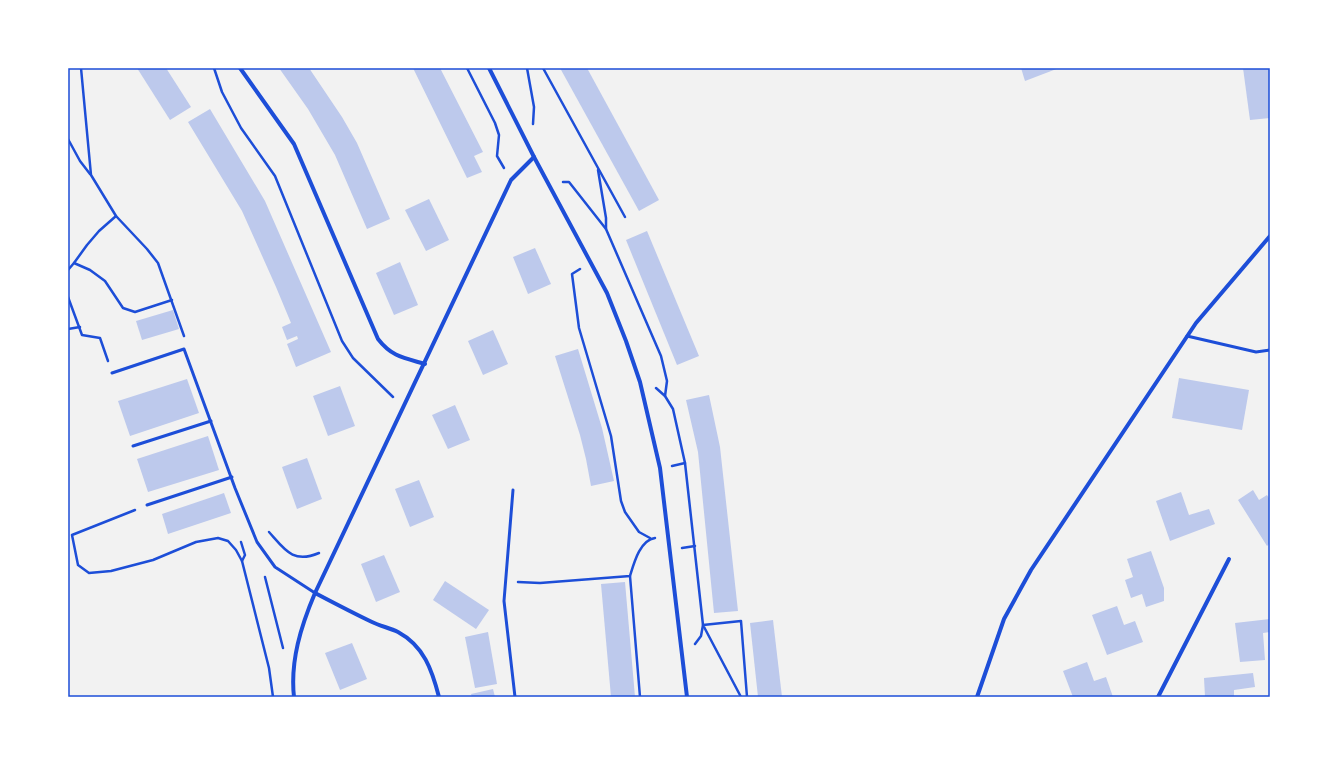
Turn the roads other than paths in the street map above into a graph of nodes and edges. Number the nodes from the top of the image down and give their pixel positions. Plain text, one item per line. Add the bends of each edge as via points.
1 (240, 68) edge
2 (489, 68) edge
3 (534, 157) junction
4 (1270, 236) edge
5 (1187, 336) junction
6 (1270, 350) edge
7 (425, 364) junction
8 (112, 373) road end
9 (211, 421) junction
10 (132, 446) dead end
11 (232, 478) junction
12 (513, 490) dead end
13 (147, 505) road end
14 (1229, 559) dead end
15 (315, 594) junction
16 (294, 697) edge
17 (439, 697) edge
18 (515, 697) edge
19 (687, 697) edge
20 (977, 697) edge
21 (1158, 697) edge

1 - 7 street via 294,144 378,339 398,356
2 - 3 street
3 - 7 street via 512,180
3 - 19 street via 607,293 640,382 660,468
4 - 5 street via 1196,322
5 - 6 lane via 1256,352
5 - 20 street via 1031,570 1004,619
7 - 15 street
8 - 9 lane via 184,349
9 - 10 lane
9 - 11 lane
11 - 13 lane
11 - 15 lane via 257,542 275,566
12 - 18 lane via 504,601
14 - 21 street
15 - 16 street via 304,619 296,648
15 - 17 street via 398,632 417,647 434,674

